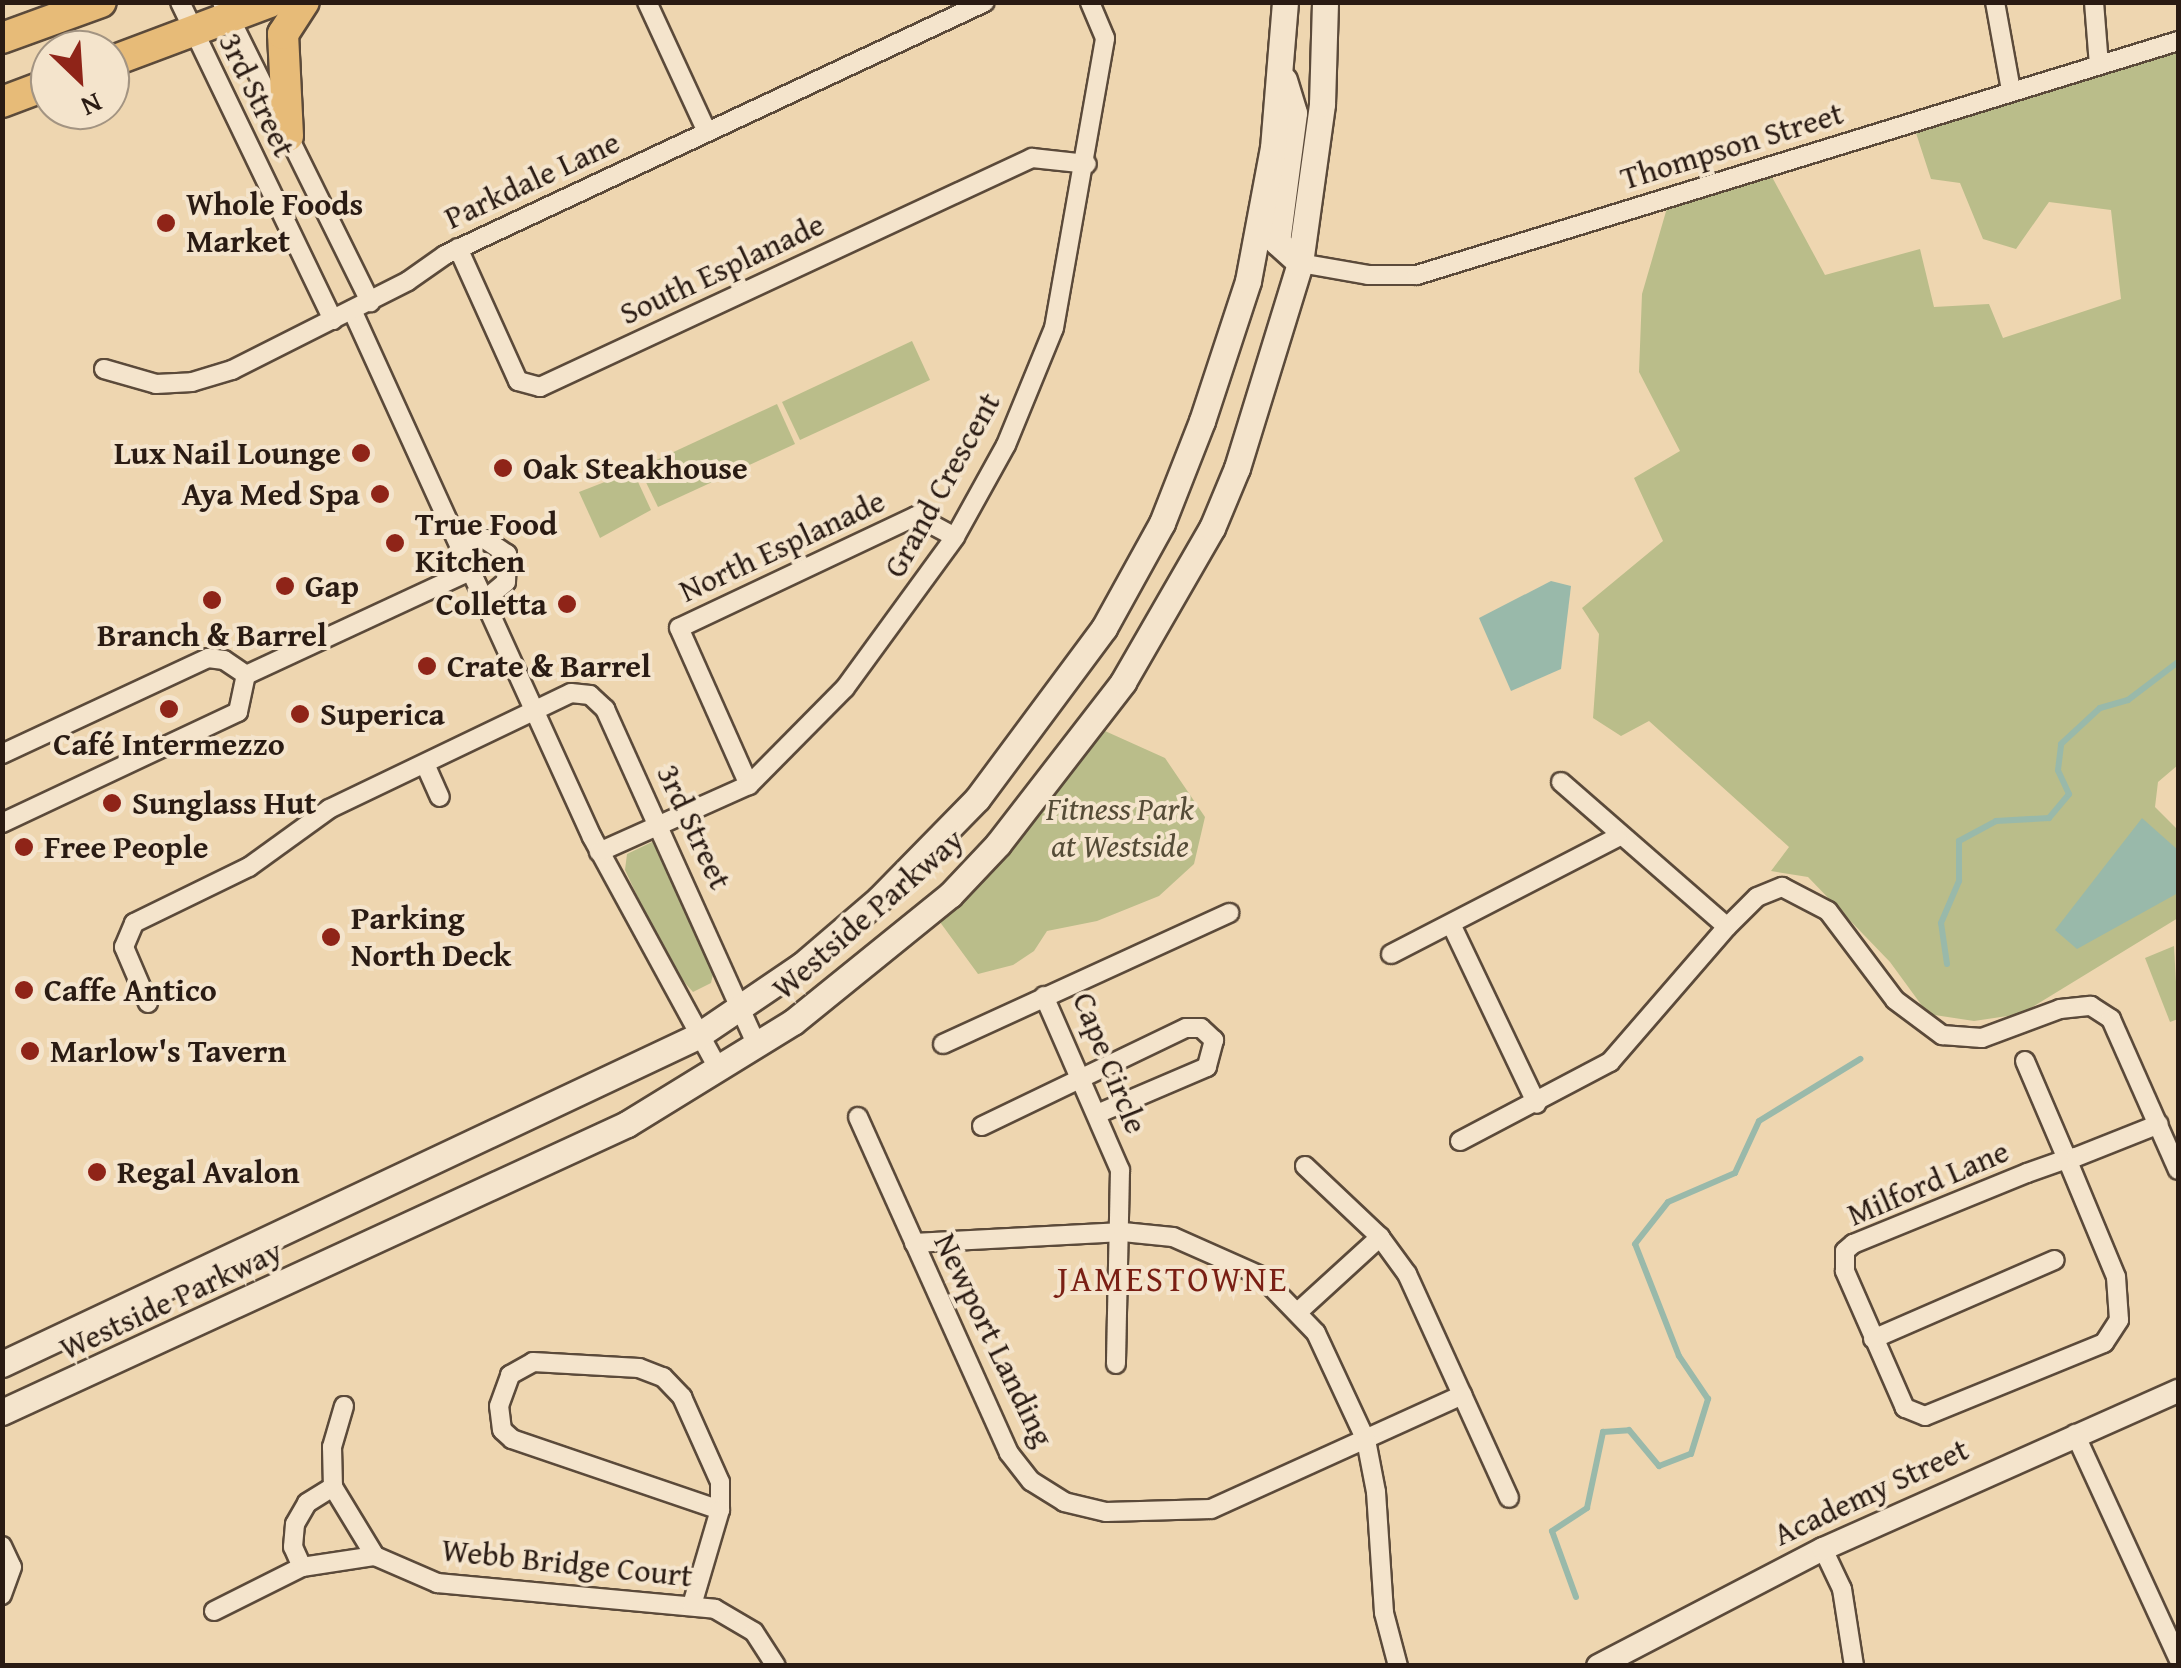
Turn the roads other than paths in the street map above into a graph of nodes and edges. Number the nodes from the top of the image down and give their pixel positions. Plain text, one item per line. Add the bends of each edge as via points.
1 (101, 2) edge
2 (270, 2) edge
3 (304, 2) edge
4 (647, 2) edge
5 (985, 2) edge
6 (1090, 2) edge
7 (1285, 2) edge
8 (1325, 2) edge
9 (1995, 2) edge
10 (2094, 2) edge
11 (180, 3) edge
12 (226, 10) edge
13 (192, 31) junction
14 (2, 38) edge
15 (2178, 41) edge
16 (130, 54) edge
17 (2099, 64) junction
18 (1280, 65) junction
19 (2011, 90) junction
20 (30, 92) edge
21 (2, 102) edge
22 (707, 132) junction
23 (288, 136) junction
24 (1087, 164) junction
25 (458, 248) junction
26 (1300, 263) junction
27 (370, 302) junction
28 (352, 310) junction
29 (334, 320) junction
30 (104, 370) dead end
31 (955, 538) junction
32 (460, 545) junction
33 (472, 570) junction
34 (486, 599) junction
35 (246, 675) junction
36 (534, 708) junction
37 (2, 754) edge
38 (425, 764) junction
39 (1560, 782) dead end
40 (749, 785) junction
41 (440, 797) dead end
42 (2, 823) edge
43 (661, 823) junction
44 (1618, 837) junction
45 (599, 852) junction
46 (1229, 913) dead end
47 (1451, 924) junction
48 (1727, 927) junction
49 (1390, 954) dead end
50 (1044, 996) junction
51 (148, 1004) dead end
52 (738, 1008) junction
53 (696, 1037) junction
54 (943, 1044) dead end
55 (757, 1046) junction
56 (2026, 1061) dead end
57 (718, 1070) junction
58 (1083, 1078) junction
59 (1537, 1104) junction
60 (1099, 1113) junction
61 (858, 1117) dead end
62 (2159, 1124) junction
63 (982, 1126) dead end
64 (1460, 1141) dead end
65 (2067, 1160) junction
66 (1305, 1166) dead end
67 (2178, 1170) edge
68 (1124, 1232) junction
69 (1380, 1237) junction
70 (914, 1243) junction
71 (2055, 1260) dead end
72 (1298, 1311) junction
73 (1873, 1339) junction
74 (2, 1364) edge
75 (1116, 1364) dead end
76 (2178, 1391) edge
77 (1462, 1396) junction
78 (344, 1406) dead end
79 (2, 1412) edge
80 (2075, 1434) junction
81 (1366, 1440) junction
82 (334, 1487) junction
83 (1509, 1498) dead end
84 (720, 1510) junction
85 (2, 1546) edge
86 (1823, 1549) junction
87 (375, 1556) junction
88 (302, 1567) junction
89 (2, 1595) edge
90 (692, 1605) junction
91 (214, 1611) dead end
92 (2178, 1658) edge
93 (776, 1666) edge
94 (1398, 1666) edge
95 (1598, 1666) edge
96 (1854, 1666) edge

1 - 14 highway
2 - 12 highway
3 - 23 highway via 283,34
4 - 22 street
5 - 22 street, Parkdale Lane
6 - 24 street, Grand Crescent via 1105,38
7 - 18 main road, Westside Parkway
8 - 26 main road, Westside Parkway via 1322,104
9 - 19 street
10 - 17 street
11 - 13 street, 3rd Street
12 - 13 highway
12 - 23 street, 3rd Street
13 - 16 highway
13 - 29 street, 3rd Street
15 - 17 street, Thompson Street
17 - 19 street, Thompson Street
18 - 26 main road via 1294,113 1277,242
18 - 52 main road, Westside Parkway via 1273,148 1248,280 1162,523 1104,628 965,812 879,900
19 - 26 street, Thompson Street via 1418,275 1368,275
20 - 21 highway
22 - 25 street, Parkdale Lane
23 - 27 street, 3rd Street
24 - 25 street, South Esplanade via 1032,158 540,387 518,381
24 - 31 street, Grand Crescent via 1054,328 1006,446
25 - 27 street, Parkdale Lane
26 - 55 main road, Westside Parkway via 1238,468 1212,528 1118,691 1060,771 950,895
27 - 28 street, Parkdale Lane
28 - 29 street, Parkdale Lane
28 - 32 street
29 - 30 street, Parkdale Lane via 192,382 156,384
31 - 40 street, Grand Crescent via 844,688
31 - 40 street, North Esplanade via 916,516 679,628
32 - 33 street
32 - 34 street via 484,538 507,554 506,582
33 - 34 street
33 - 35 street
34 - 36 street
35 - 37 street via 208,658
35 - 42 street via 238,712
36 - 38 street, 3rd Street
36 - 43 street, 3rd Street via 571,693 598,701
36 - 45 street
38 - 41 street
38 - 51 street, 3rd Street via 329,808 249,867 134,923 124,947
39 - 44 street
40 - 43 street, Grand Crescent
43 - 45 street, Grand Crescent
43 - 52 street, 3rd Street
44 - 47 street
44 - 48 street
45 - 53 street
46 - 50 street, Cape Circle
47 - 49 street
47 - 59 street
48 - 59 street via 1610,1062
48 - 62 street via 1757,898 1782,888 1798,890 1848,931 1895,1000 1942,1035 1982,1038 2060,1009 2091,1006 2123,1037
50 - 54 street
50 - 58 street, Cape Circle
52 - 53 main road, Westside Parkway
52 - 55 street, 3rd Street
53 - 57 street
53 - 74 main road, Westside Parkway
55 - 57 main road, Westside Parkway
56 - 65 street, Milford Lane
57 - 79 main road, Westside Parkway via 506,1182
58 - 60 street, Cape Circle
58 - 60 street via 1186,1028 1201,1028 1214,1040 1207,1067
58 - 63 street
59 - 64 street
60 - 68 street, Cape Circle via 1120,1170
61 - 70 street, Newport Landing
62 - 65 street, Milford Lane
62 - 67 street
65 - 73 street, Milford Lane via 1852,1244 1845,1272
65 - 73 street, Milford Lane via 2116,1277 2120,1320 2104,1343 1926,1416 1905,1408 1896,1395
66 - 69 street
68 - 70 street
68 - 72 street via 1173,1237 1219,1252 1260,1276
68 - 75 street, Cape Circle
69 - 72 street
69 - 77 street via 1407,1274
70 - 81 street, Newport Landing via 1009,1453 1031,1480 1064,1502 1106,1512 1211,1509
71 - 73 street
72 - 81 street via 1330,1358
76 - 80 street, Academy Street
77 - 81 street, Newport Landing
77 - 83 street
78 - 82 street via 332,1447
80 - 86 street, Academy Street
80 - 92 street
81 - 94 street via 1384,1613
82 - 87 street
82 - 88 street via 307,1503 296,1524 293,1548
84 - 84 street via 720,1482 682,1397 664,1376 639,1368 533,1362 510,1375 498,1417 512,1439
84 - 90 street
85 - 89 street via 12,1568
86 - 95 street, Academy Street
86 - 96 street via 1842,1589
87 - 88 street
87 - 90 street, Webb Bridge Court via 437,1583
88 - 91 street
90 - 93 street, Webb Bridge Court via 736,1618 768,1648

